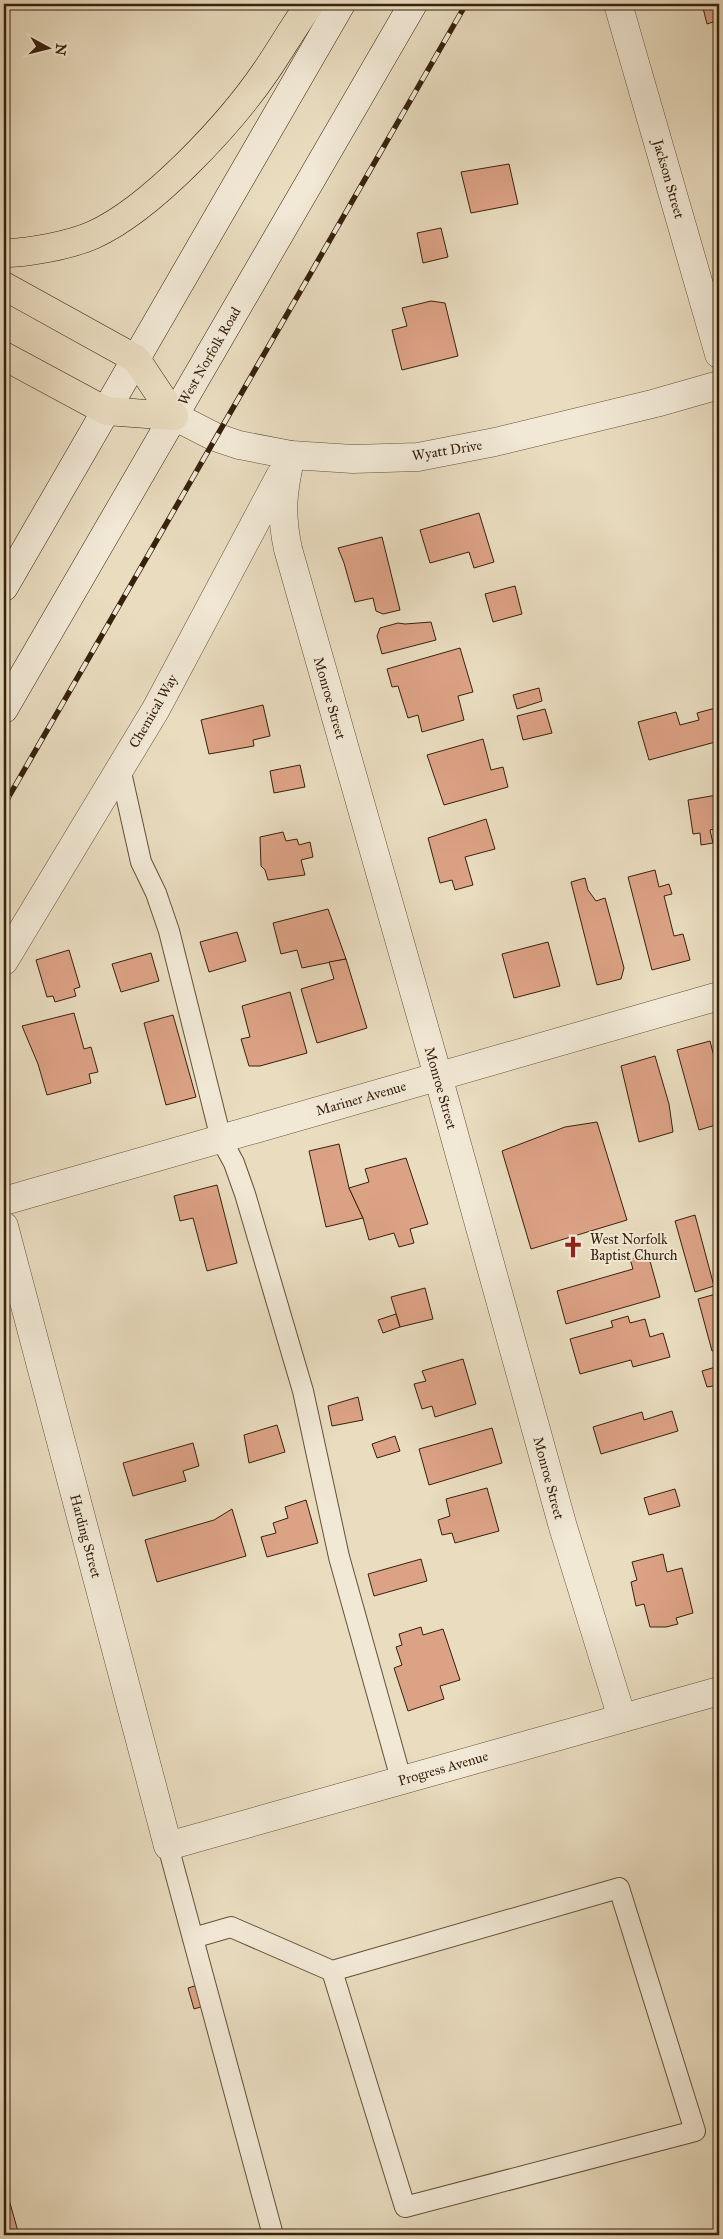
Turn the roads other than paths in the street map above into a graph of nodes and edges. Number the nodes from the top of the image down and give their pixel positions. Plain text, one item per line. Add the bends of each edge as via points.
1 (310, 4) edge
2 (341, 4) edge
3 (413, 4) edge
4 (618, 4) edge
5 (4, 253) edge
6 (4, 286) edge
7 (719, 354) edge
8 (4, 356) edge
9 (136, 359) junction
10 (719, 385) edge
11 (106, 411) junction
12 (174, 416) junction
13 (291, 455) junction
14 (4, 587) edge
15 (4, 709) edge
16 (120, 768) junction
17 (4, 961) edge
18 (719, 996) edge
19 (438, 1076) junction
20 (220, 1139) junction
21 (4, 1201) edge
22 (4, 1226) edge
23 (719, 1691) edge
24 (622, 1718) junction
25 (401, 1780) junction
26 (168, 1846) junction
27 (193, 1938) junction
28 (332, 1971) junction
29 (273, 2235) edge

1 - 5 highway via 265,72 228,120 151,196 124,218 92,236 19,253
2 - 9 street
3 - 12 street, West Norfolk Road
4 - 7 street, Jackson Street
6 - 9 highway
8 - 11 highway
9 - 11 street
9 - 12 highway
10 - 13 street, Wyatt Drive via 495,442 418,456 353,459
11 - 12 highway
11 - 14 street
12 - 13 street, Wyatt Drive via 214,437
12 - 15 street, West Norfolk Road
13 - 16 street, Chemical Way via 165,692
13 - 19 street, Monroe Street via 282,491 283,527
16 - 17 street, Chemical Way
16 - 20 lane via 141,862 169,931
18 - 19 street, Mariner Avenue
19 - 20 street, Mariner Avenue
19 - 24 street, Monroe Street via 563,1527
20 - 21 street, Mariner Avenue
20 - 25 lane via 234,1163 245,1194 303,1391 339,1557
22 - 26 street, Harding Street
23 - 24 street, Progress Avenue
24 - 25 street, Progress Avenue
25 - 26 street, Progress Avenue
26 - 27 lane
27 - 28 lane via 231,1927
27 - 29 lane
28 - 28 lane via 619,1888 695,2131 405,2207

